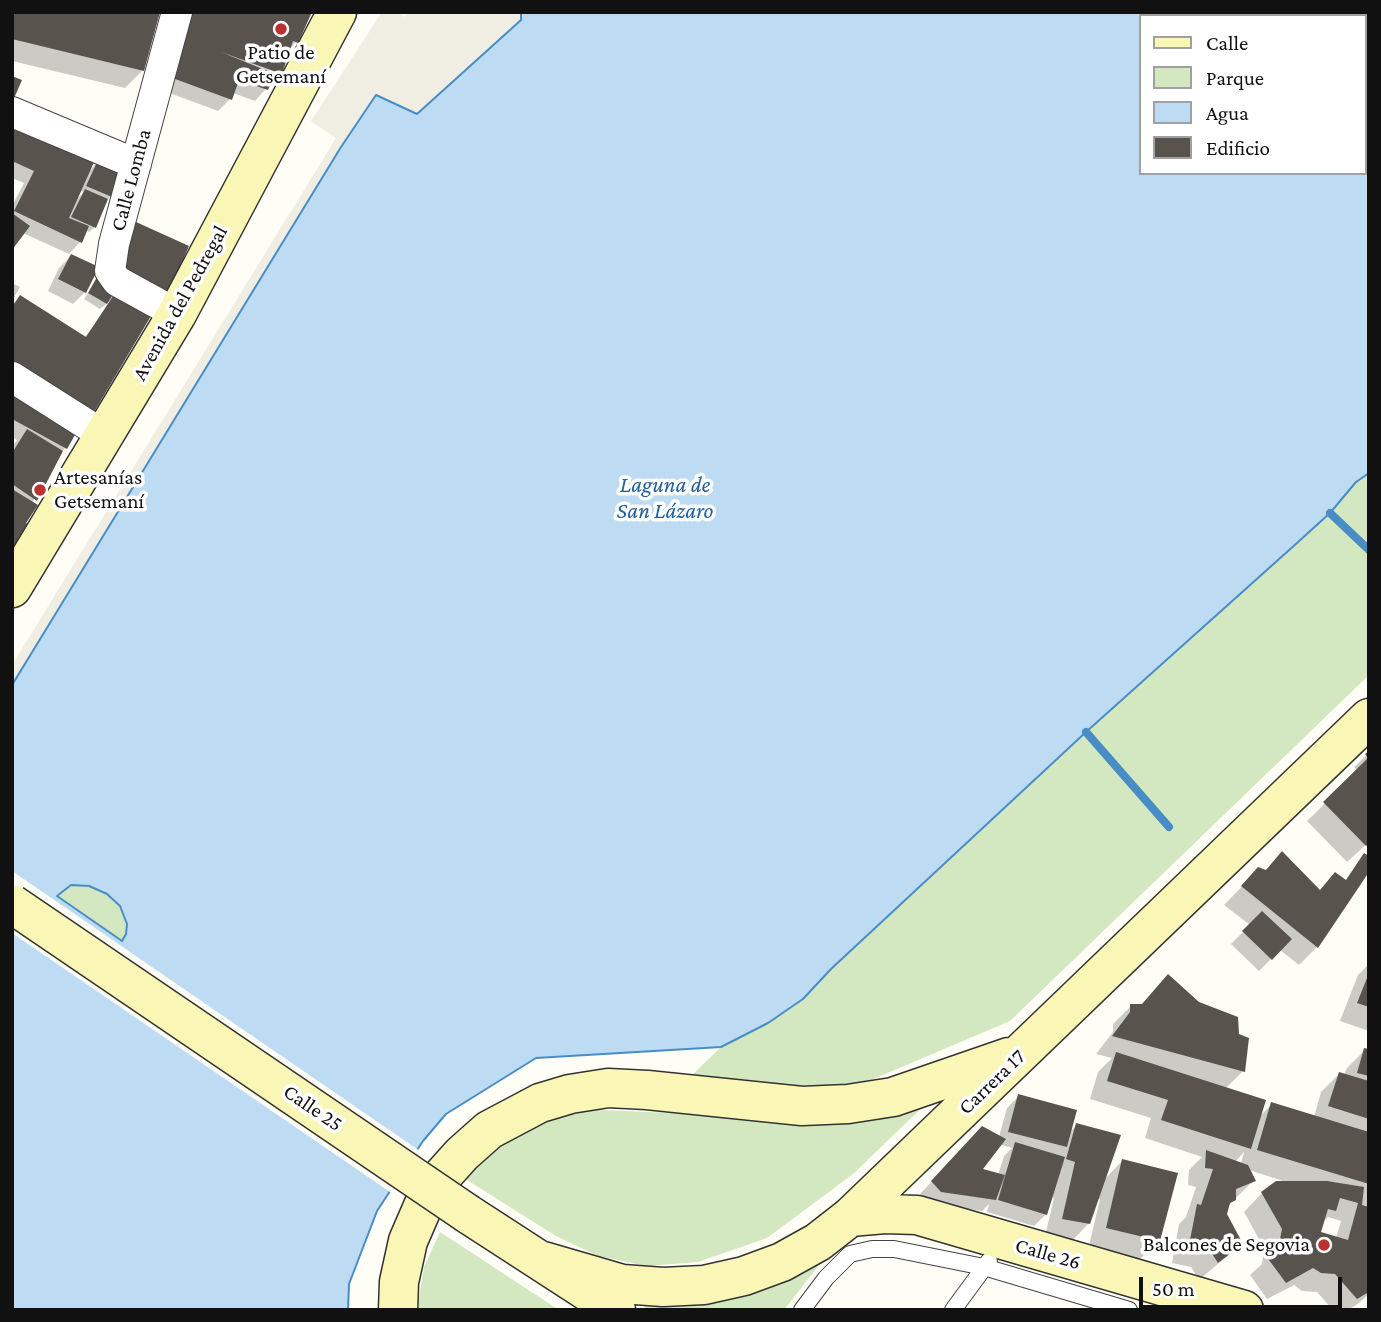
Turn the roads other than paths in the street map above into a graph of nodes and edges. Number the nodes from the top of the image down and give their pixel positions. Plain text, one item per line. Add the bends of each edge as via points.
1 (177, 12) edge
2 (337, 12) edge
3 (12, 112) edge
4 (136, 164) junction
5 (177, 314) junction
6 (12, 377) edge
7 (104, 436) junction
8 (12, 587) edge
9 (1369, 718) edge
10 (12, 904) edge
11 (1024, 1051) junction
12 (850, 1217) junction
13 (995, 1254) junction
14 (543, 1261) junction
15 (398, 1310) edge
16 (616, 1310) edge
17 (802, 1310) edge
18 (953, 1310) edge
19 (1129, 1310) edge
20 (1244, 1310) edge

1 - 4 street, Calle Lomba
2 - 5 main road, Avenida del Pedregal
3 - 4 street
4 - 5 street, Calle Lomba via 110,271 117,281
5 - 7 main road, Avenida del Pedregal
6 - 7 street
7 - 8 main road, Avenida del Pedregal
9 - 11 main road, Carrera 17
10 - 14 main road, Calle 25, bridge
11 - 12 main road, Carrera 17
11 - 15 main road via 893,1097 848,1104 802,1106 608,1088 540,1102 489,1130 444,1174 408,1241
12 - 13 main road, Calle 26 via 917,1215
12 - 14 main road, Carrera 17 via 782,1262 704,1285 622,1284
13 - 17 lane via 894,1249 850,1254
13 - 18 lane
13 - 19 lane
13 - 20 main road, Calle 26
14 - 16 main road, Calle 25

